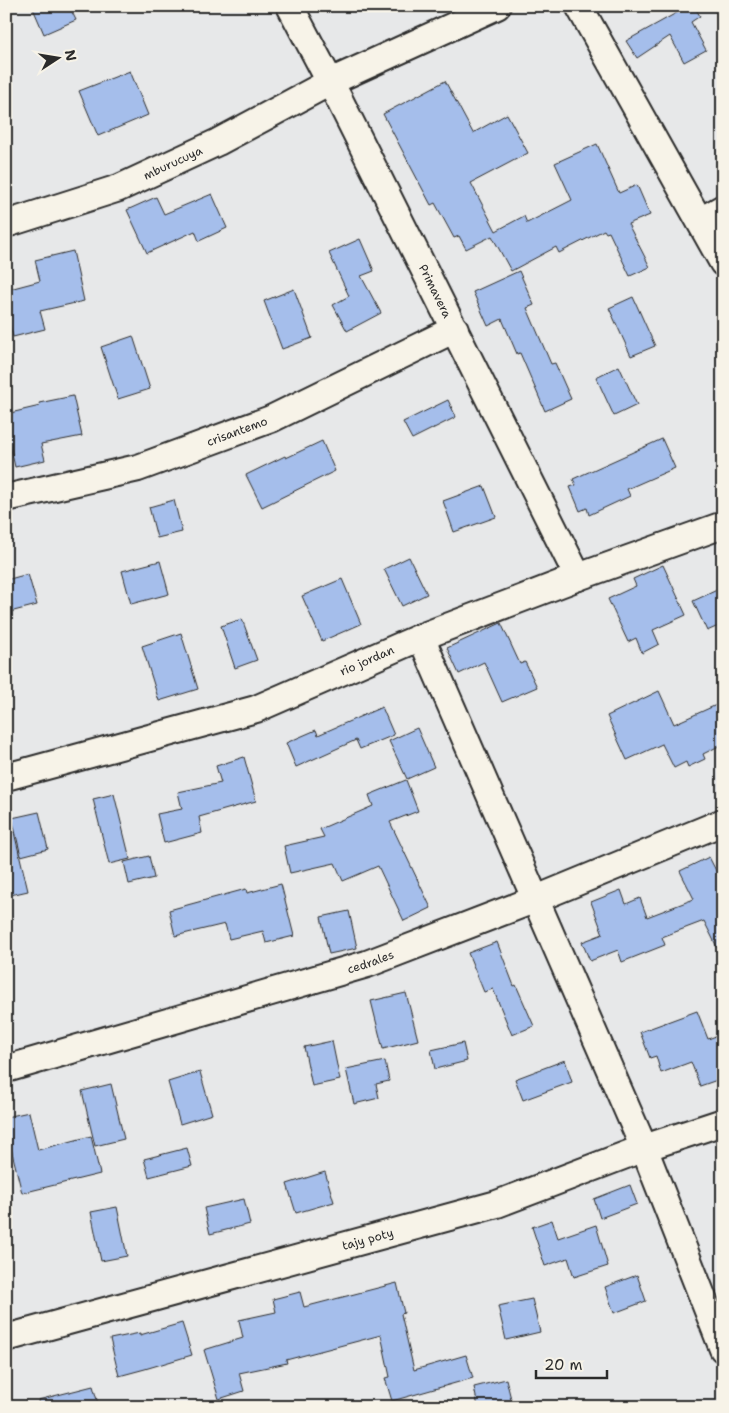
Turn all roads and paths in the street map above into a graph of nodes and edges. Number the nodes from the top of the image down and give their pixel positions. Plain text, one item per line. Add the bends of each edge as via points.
1 (290, 6) edge
2 (497, 6) edge
3 (579, 6) edge
4 (330, 82) junction
5 (723, 208) edge
6 (700, 221) junction
7 (6, 224) edge
8 (723, 263) edge
9 (455, 330) junction
10 (6, 498) edge
11 (723, 525) edge
12 (578, 577) junction
13 (422, 637) junction
14 (6, 777) edge
15 (723, 822) edge
16 (536, 899) junction
17 (6, 1069) edge
18 (723, 1122) edge
19 (644, 1148) junction
20 (6, 1338) edge
21 (723, 1350) edge

1 - 4 street, Primavera
2 - 4 street, mburucuya
3 - 6 street
4 - 7 street, mburucuya via 218,142 118,188
4 - 9 street, Primavera
5 - 6 street
6 - 8 street
9 - 10 street, crisantemo via 271,419 138,468
9 - 12 street, Primavera
11 - 12 street, rio jordan
12 - 13 street, rio jordan
13 - 14 street, rio jordan via 256,710
13 - 16 street
15 - 16 street, cedrales
16 - 17 street, cedrales via 367,964
16 - 19 street
18 - 19 street, tajy poty
19 - 20 street, tajy poty via 497,1204
19 - 21 street

